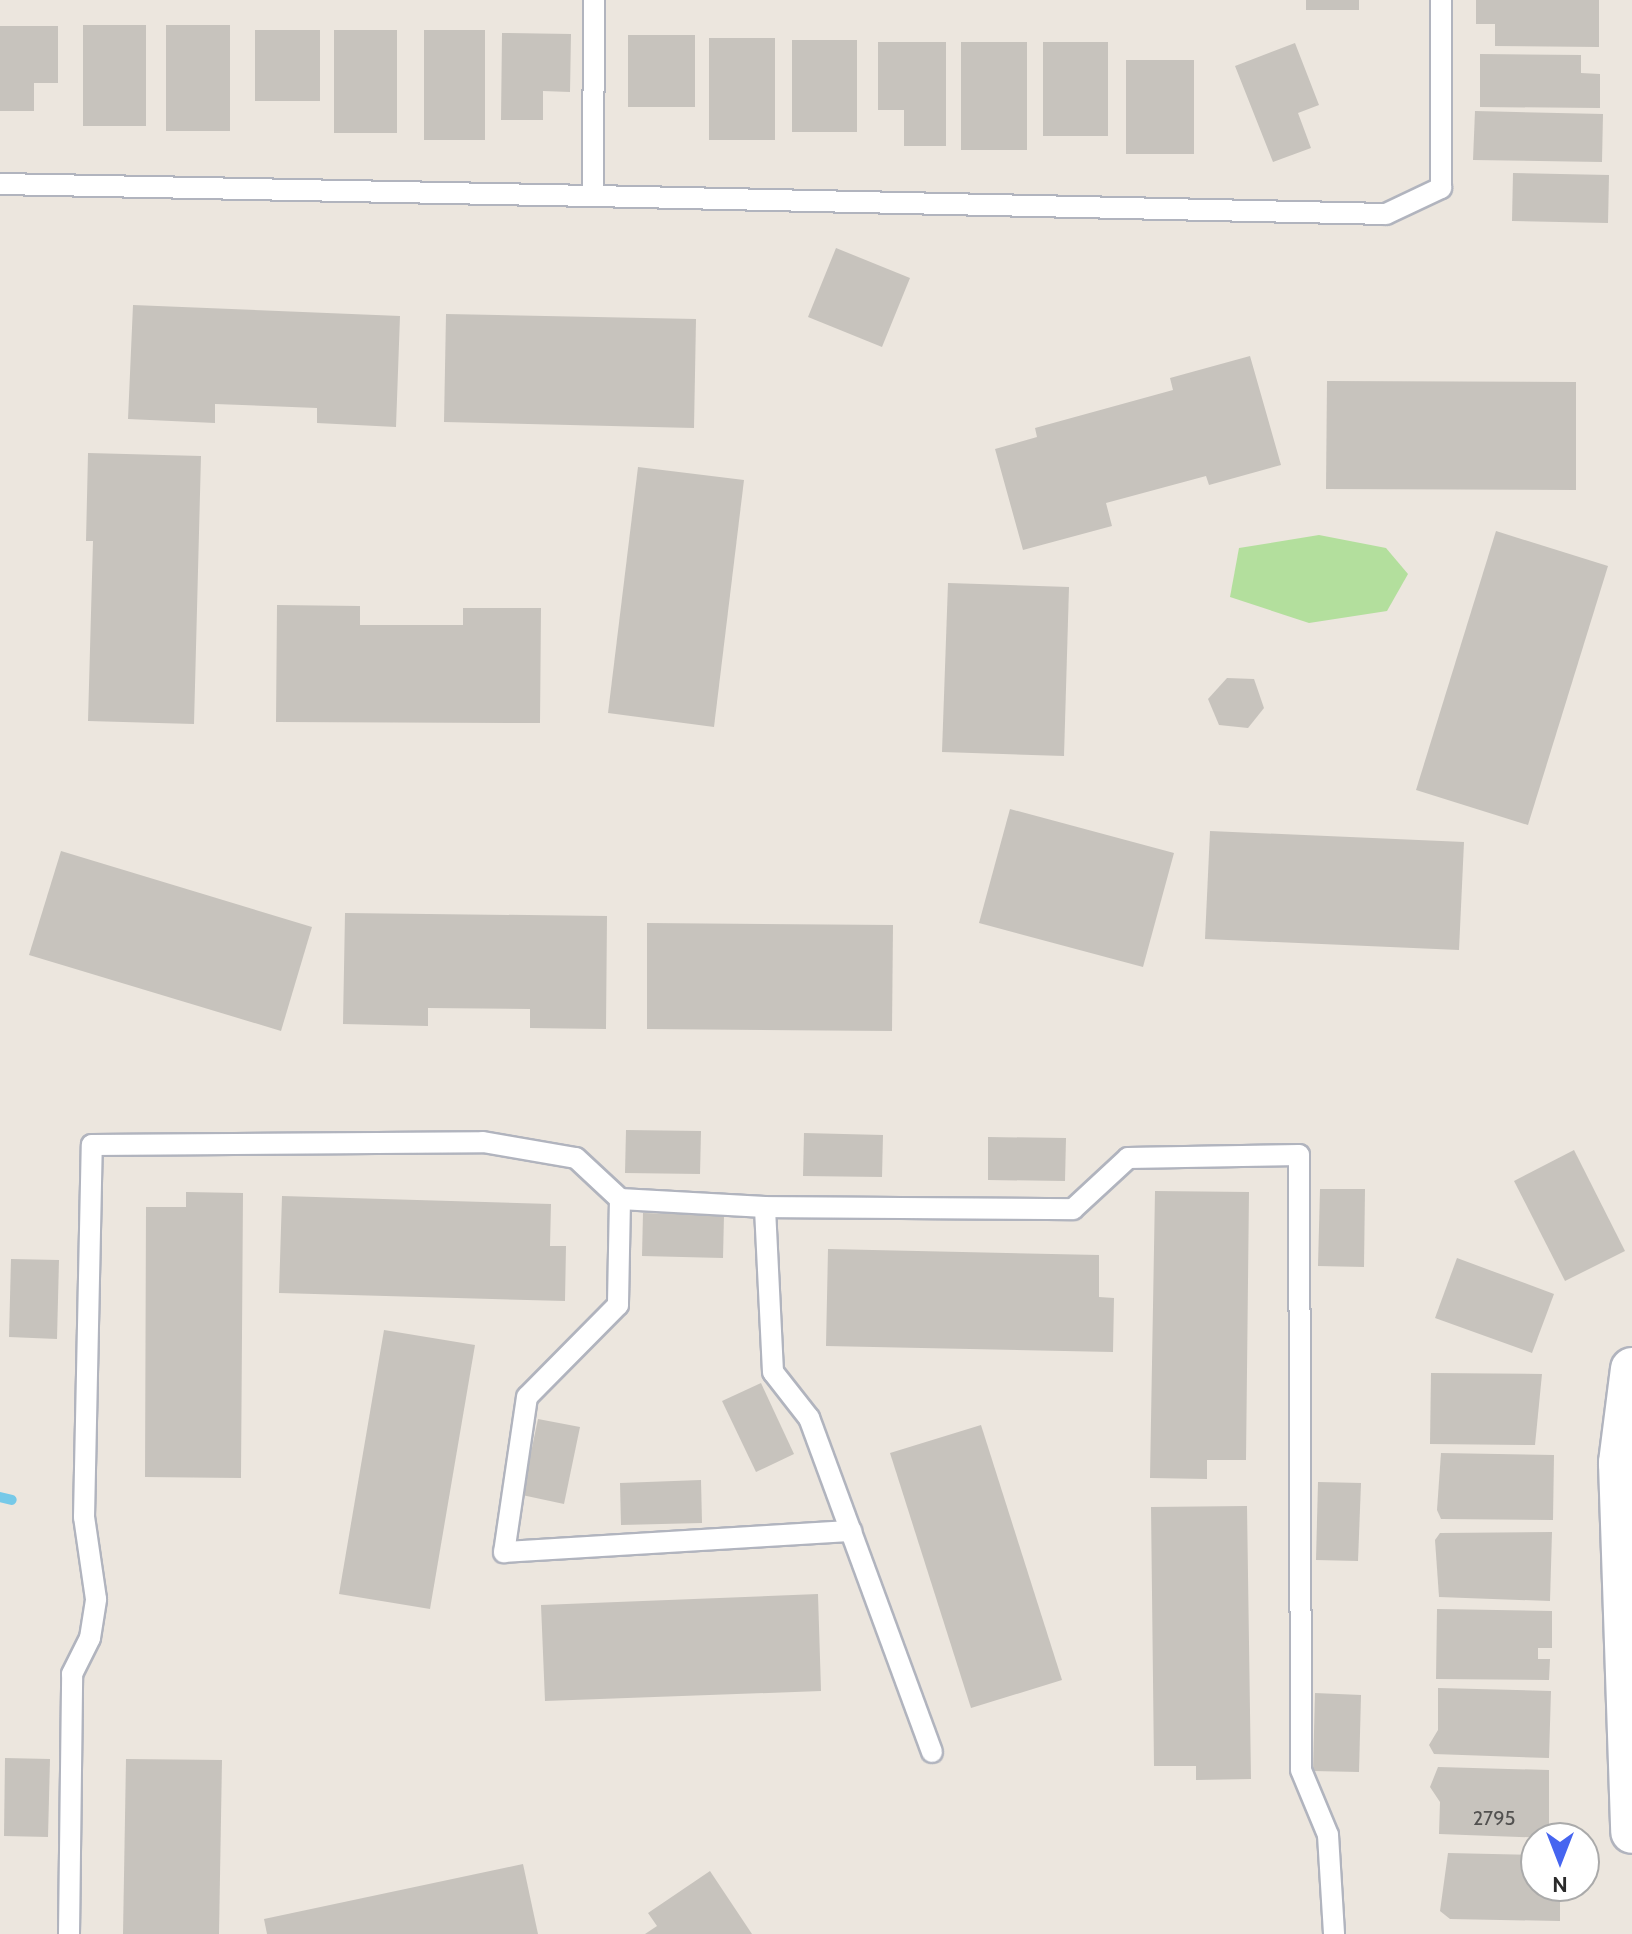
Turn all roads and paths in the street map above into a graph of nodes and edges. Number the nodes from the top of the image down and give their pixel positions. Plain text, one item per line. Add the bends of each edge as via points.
1 (594, 0) edge
2 (1441, 0) edge
3 (0, 184) edge
4 (593, 196) junction
5 (620, 1199) junction
6 (765, 1207) junction
7 (1632, 1369) edge
8 (851, 1531) junction
9 (932, 1752) dead end
10 (1629, 1763) edge
11 (1632, 1832) edge
12 (69, 1934) edge
13 (1334, 1934) edge

1 - 4 lane
2 - 4 lane via 1441,188 1386,214
3 - 4 lane
5 - 6 lane
5 - 8 lane via 618,1305 527,1397 504,1552
5 - 12 lane via 576,1158 483,1142 92,1145 84,1517 96,1599 90,1638 72,1674
6 - 8 lane via 773,1372 809,1418
6 - 13 lane via 1073,1209 1128,1158 1299,1155 1301,1770 1328,1835
7 - 10 street via 1620,1463
8 - 9 lane
10 - 11 street

